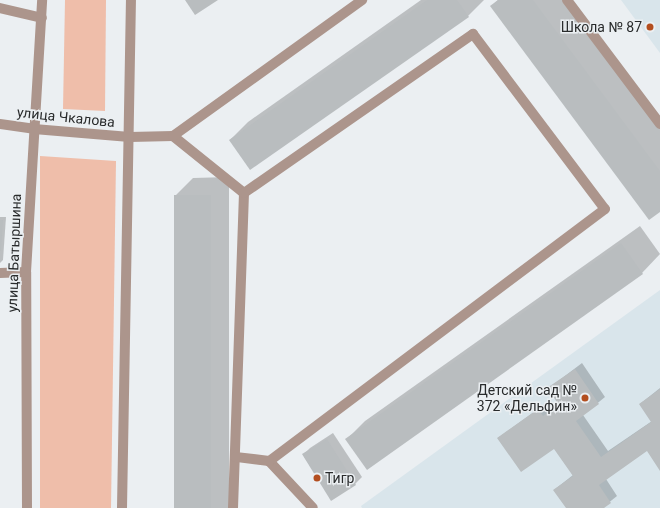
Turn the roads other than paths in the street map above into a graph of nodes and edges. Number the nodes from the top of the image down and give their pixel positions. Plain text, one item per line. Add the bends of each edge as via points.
1 (42, 0) edge
2 (131, 0) edge
3 (362, 0) edge
4 (567, 0) edge
5 (0, 8) edge
6 (42, 18) junction
7 (0, 124) edge
8 (660, 124) edge
9 (34, 129) junction
10 (173, 136) junction
11 (130, 137) junction
12 (244, 193) junction
13 (26, 272) junction
14 (0, 273) edge
15 (235, 457) junction
16 (270, 461) junction
17 (27, 508) edge
18 (122, 508) edge
19 (233, 508) edge
20 (313, 508) edge

1 - 6 street, улица Батыршина
2 - 11 street
3 - 10 street
4 - 8 street
5 - 6 street
6 - 9 street, улица Батыршина
7 - 9 street, улица Чкалова
9 - 11 street, улица Чкалова
9 - 13 street, улица Батыршина
10 - 11 street, улица Чкалова
10 - 12 street
11 - 18 street
12 - 15 street
12 - 16 street via 473,34 606,209
13 - 14 street
13 - 17 street, улица Батыршина
15 - 16 street
15 - 19 street
16 - 20 street

